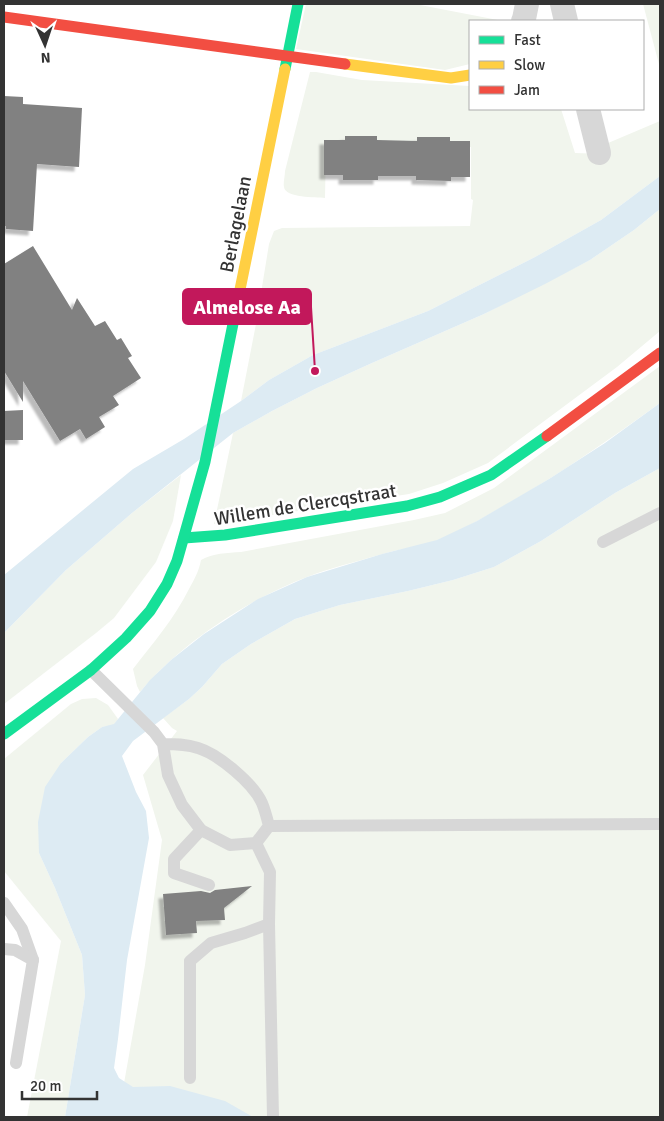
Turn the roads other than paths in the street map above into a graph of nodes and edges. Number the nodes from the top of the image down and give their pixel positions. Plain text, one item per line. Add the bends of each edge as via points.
1 (298, 4) edge
2 (527, 4) edge
3 (562, 4) edge
4 (4, 17) edge
5 (523, 20) edge
6 (566, 20) edge
7 (287, 55) junction
8 (469, 75) edge
9 (588, 110) edge
10 (599, 153) dead end
11 (660, 353) edge
12 (660, 513) edge
13 (184, 538) junction
14 (603, 542) dead end
15 (91, 670) junction
16 (4, 734) edge
17 (162, 744) junction
18 (660, 824) edge
19 (269, 826) junction
20 (201, 830) junction
21 (256, 844) junction
22 (209, 885) dead end
23 (4, 903) edge
24 (269, 924) junction
25 (4, 949) edge
26 (33, 960) junction
27 (16, 1064) dead end
28 (190, 1078) dead end
29 (273, 1117) edge

1 - 7 street, Berlagelaan
2 - 5 street
3 - 6 street
4 - 7 street
7 - 8 street via 451,78
7 - 13 street, Berlagelaan via 205,462
9 - 10 street
11 - 13 street, Willem de Clercqstraat via 507,464 440,497 398,508 225,535
12 - 14 lane
13 - 15 street via 167,584 150,611
15 - 16 street
15 - 17 lane via 154,732
17 - 19 lane via 181,744 208,752 245,778 262,803
17 - 20 lane via 168,775 182,805
18 - 19 lane
19 - 21 lane
20 - 21 lane via 230,845
20 - 22 lane via 174,858 174,873
21 - 24 lane via 270,872
23 - 26 lane via 22,929
24 - 28 lane via 211,943 190,961
24 - 29 lane
25 - 26 lane via 15,950
26 - 27 lane

